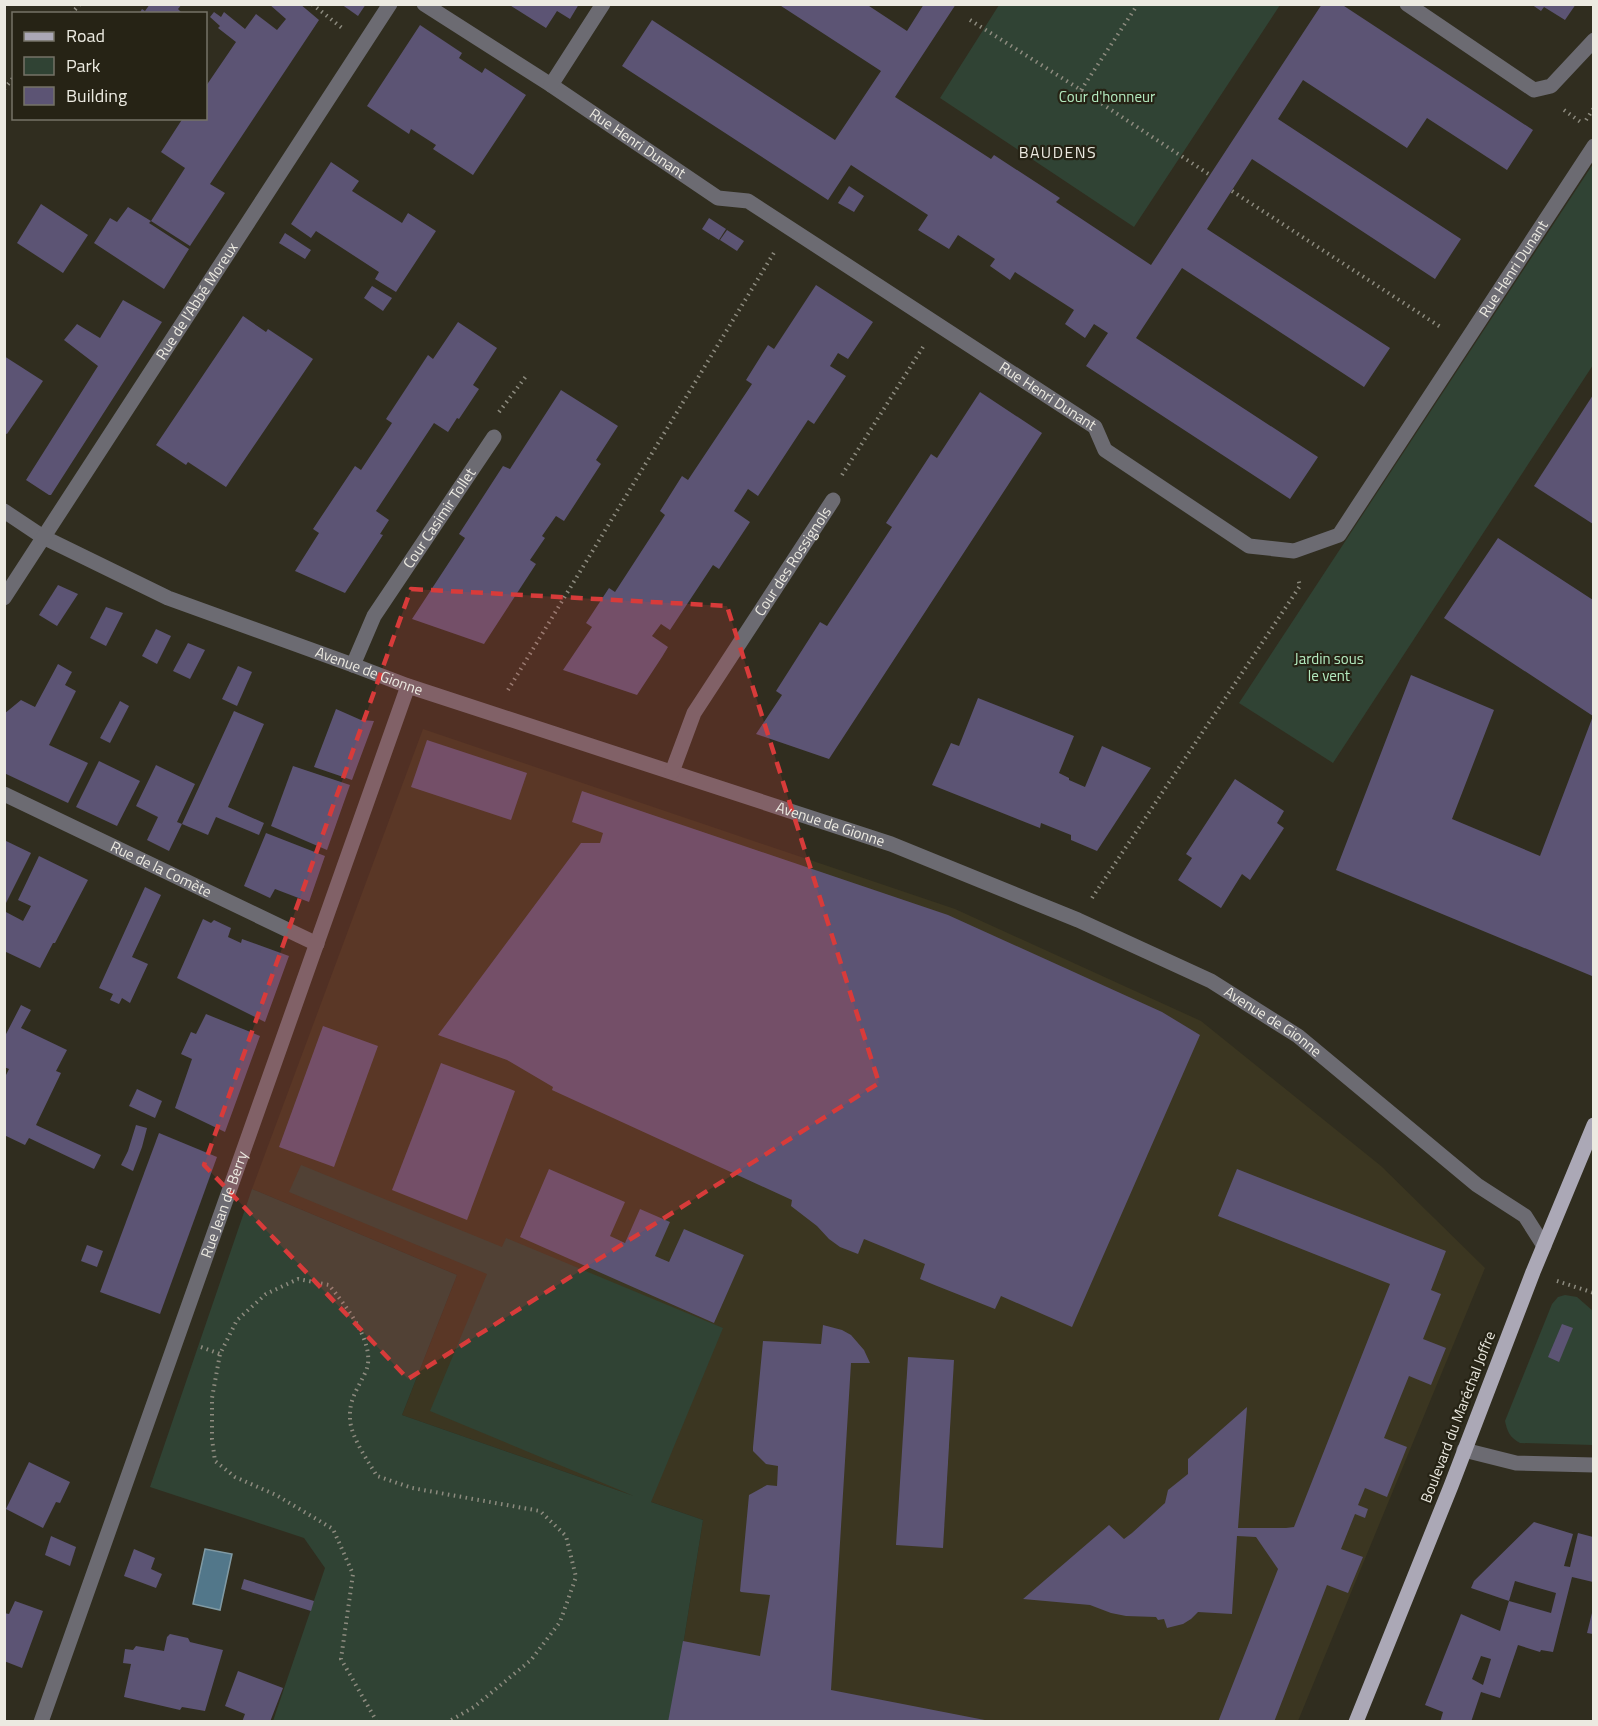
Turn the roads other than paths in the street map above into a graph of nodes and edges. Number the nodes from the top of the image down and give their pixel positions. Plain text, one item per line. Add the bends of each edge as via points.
1 (390, 4) edge
2 (424, 4) edge
3 (603, 4) edge
4 (1407, 4) edge
5 (1593, 40) edge
6 (551, 85) junction
7 (1593, 146) edge
8 (494, 437) road end
9 (833, 500) road end
10 (4, 511) edge
11 (43, 537) junction
12 (4, 598) edge
13 (353, 665) junction
14 (408, 687) junction
15 (672, 772) junction
16 (4, 794) edge
17 (317, 944) junction
18 (1593, 1125) edge
19 (1544, 1246) junction
20 (1464, 1450) junction
21 (1593, 1465) edge
22 (41, 1722) edge
23 (1356, 1722) edge

1 - 11 street, Rue de l'Abbé Moreux
2 - 6 street, Rue Henri Dunant
3 - 6 street
4 - 5 street via 1534,90 1551,86
6 - 7 street, Rue Henri Dunant via 718,198 748,201 1095,427 1105,450 1249,546 1294,551 1339,535
8 - 13 street, Cour Casimir Tollet via 374,616
9 - 15 street, Cour des Rossignols via 694,713
10 - 11 street, Avenue de Gionne
11 - 12 street, Rue de l'Abbé Moreux
11 - 13 street, Avenue de Gionne via 168,598
13 - 14 street, Avenue de Gionne
14 - 15 street, Avenue de Gionne
14 - 17 street, Rue Jean de Berry
15 - 19 street, Avenue de Gionne via 891,844 1078,920 1211,981 1298,1036 1477,1185 1525,1216
16 - 17 street, Rue de la Comète
17 - 22 street, Rue Jean de Berry
18 - 19 main road, Boulevard du Maréchal Joffre
19 - 20 main road, Boulevard du Maréchal Joffre
20 - 21 street via 1516,1463
20 - 23 main road, Boulevard du Maréchal Joffre

